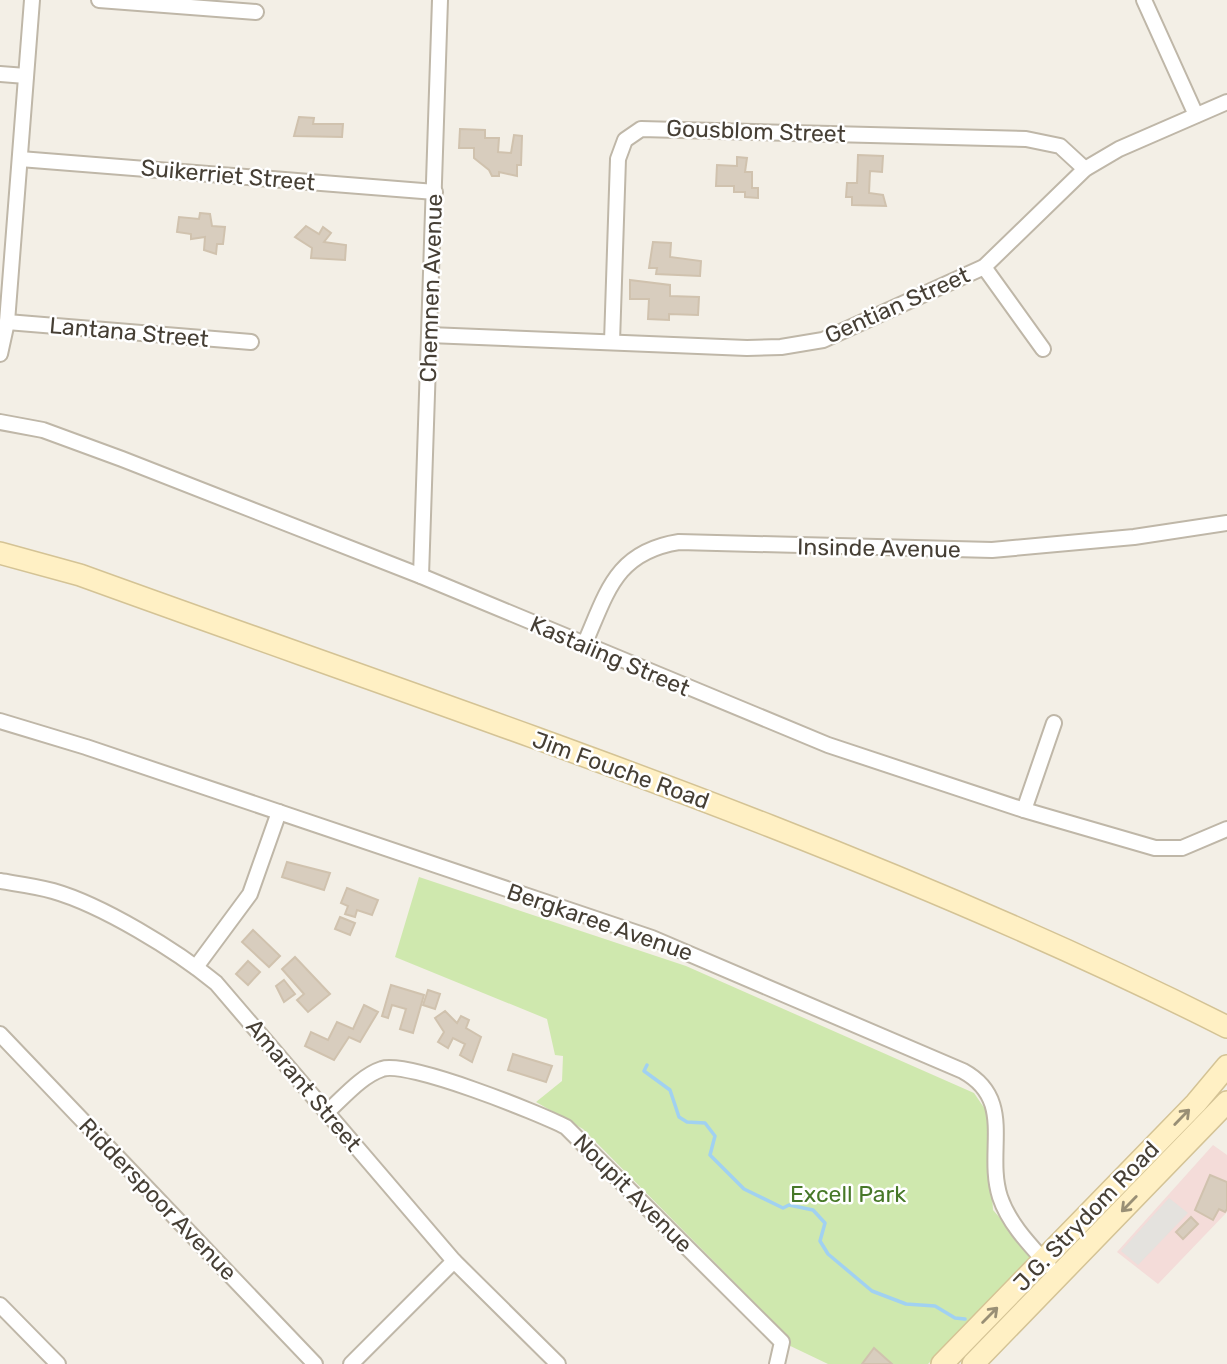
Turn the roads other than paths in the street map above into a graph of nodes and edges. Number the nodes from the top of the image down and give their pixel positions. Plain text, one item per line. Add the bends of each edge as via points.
1 (32, 0) edge
2 (99, 0) edge
3 (440, 0) edge
4 (1144, 0) edge
5 (256, 12) dead end
6 (0, 74) edge
7 (26, 76) junction
8 (1227, 102) edge
9 (1196, 115) junction
10 (20, 159) junction
11 (1085, 169) junction
12 (435, 192) junction
13 (984, 267) junction
14 (7, 322) junction
15 (429, 335) junction
16 (251, 342) dead end
17 (612, 342) junction
18 (1043, 349) dead end
19 (0, 354) edge
20 (0, 422) edge
21 (1227, 523) edge
22 (0, 553) edge
23 (421, 576) junction
24 (584, 645) junction
25 (0, 721) edge
26 (1054, 723) dead end
27 (1024, 810) junction
28 (279, 813) junction
29 (1227, 829) edge
30 (0, 881) edge
31 (196, 967) junction
32 (1227, 1027) edge
33 (0, 1034) edge
34 (1227, 1066) edge
35 (1227, 1102) edge
36 (327, 1112) junction
37 (1044, 1260) junction
38 (454, 1261) junction
39 (1059, 1277) junction
40 (0, 1305) edge
41 (58, 1364) edge
42 (315, 1364) edge
43 (351, 1364) edge
44 (558, 1364) edge
45 (776, 1364) edge
46 (942, 1364) edge
47 (973, 1364) edge

1 - 7 street
2 - 5 street
3 - 12 street, Chemnen Avenue
4 - 9 street
6 - 7 street
7 - 10 street
8 - 9 street, Gentian Street
9 - 11 street, Gentian Street
10 - 12 street, Suikerriet Street
10 - 14 street
11 - 13 street, Gentian Street
11 - 17 street, Gousblom Street via 1059,146 1026,139 641,129 625,140 618,159
12 - 15 street, Chemnen Avenue
13 - 17 street, Gentian Street via 806,344 747,348
13 - 18 street
14 - 16 street, Lantana Street
14 - 19 street
15 - 17 street, Gentian Street
15 - 23 street, Chemnen Avenue
20 - 23 street, Kastaiing Street via 57,434
21 - 24 street, Insinde Avenue via 992,550 660,545 640,553 618,573
22 - 32 street, Jim Fouche Road via 80,575 715,804 1038,937
23 - 24 street, Kastaiing Street
24 - 27 street, Kastaiing Street via 828,745
25 - 28 street, Bergkaree Avenue
26 - 27 street
27 - 29 street, Kastaiing Street via 1170,849 1193,845
28 - 31 street via 250,894
28 - 37 street, Bergkaree Avenue via 652,938 970,1074 988,1091 995,1106 996,1175 1004,1207
30 - 31 street, Amarant Street via 54,891 77,901
31 - 36 street, Amarant Street via 227,995
33 - 42 street, Ridderspoor Avenue
37 -> 34 street, J.G. Strydom Road
35 -> 39 street, J.G. Strydom Road
36 - 38 street, Amarant Street
36 - 45 street, Noupit Avenue via 373,1073 397,1066 525,1109 566,1128 782,1342
37 - 39 street, Bergkaree Avenue
46 -> 37 street, J.G. Strydom Road
38 - 43 street
38 - 44 street, Amarant Street
39 - 47 street, J.G. Strydom Road
40 - 41 street

